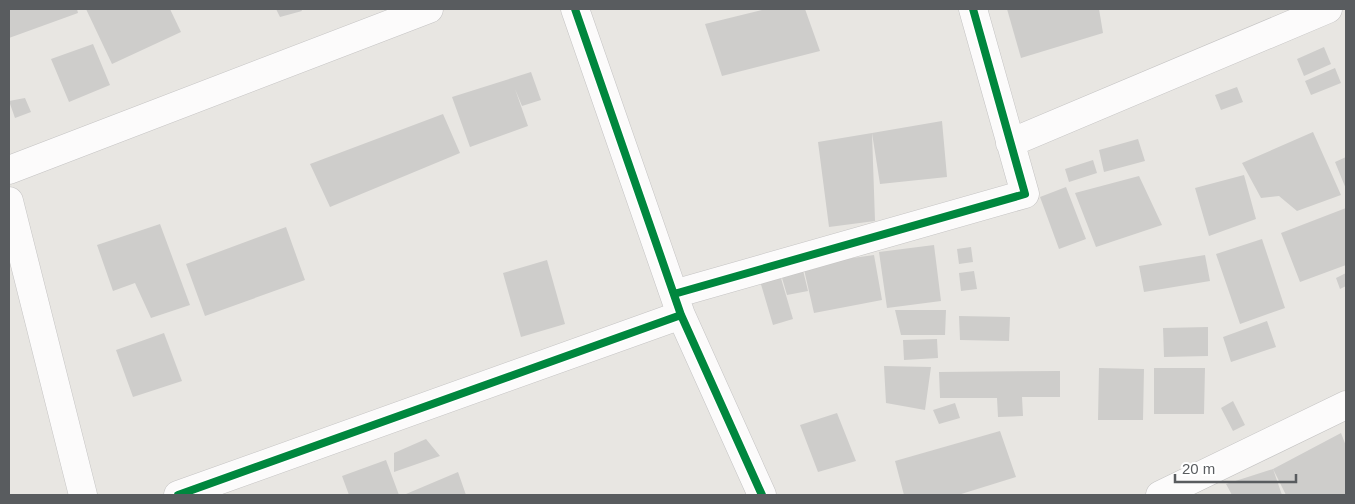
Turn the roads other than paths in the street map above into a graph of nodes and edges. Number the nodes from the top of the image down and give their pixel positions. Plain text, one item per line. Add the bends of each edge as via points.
1 (429, 9) edge
2 (574, 9) edge
3 (973, 9) edge
4 (1328, 9) edge
5 (1010, 143) junction
6 (9, 170) edge
7 (9, 201) edge
8 (678, 304) junction
9 (1346, 405) edge
10 (83, 495) edge
11 (178, 495) edge
12 (762, 495) edge
13 (1160, 495) edge

1 - 6 street
2 - 8 street
3 - 5 street
4 - 5 street
5 - 8 street via 1025,194
7 - 10 street
8 - 11 street
8 - 12 street
9 - 13 street

